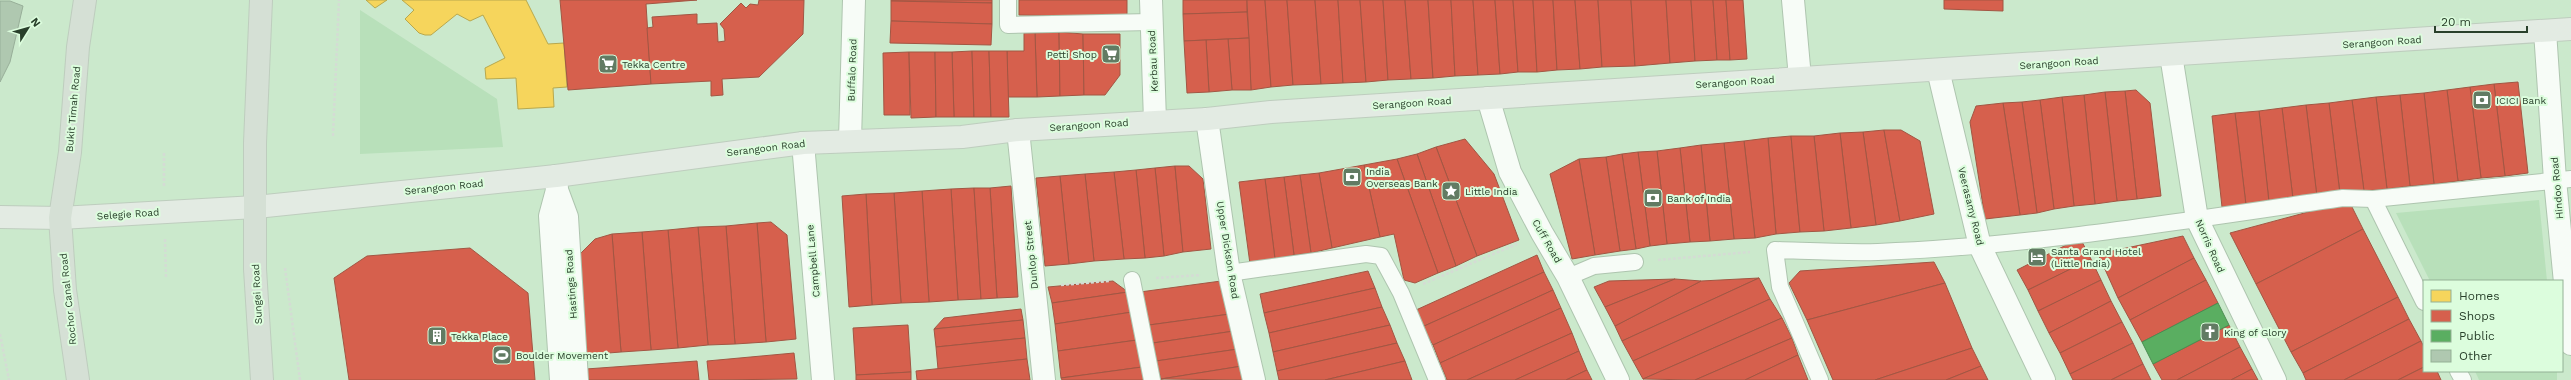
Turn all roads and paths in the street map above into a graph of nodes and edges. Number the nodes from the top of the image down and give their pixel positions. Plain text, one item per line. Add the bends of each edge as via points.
1 (85, 0) edge
2 (261, 0) edge
3 (339, 0) edge
4 (854, 0) edge
5 (1008, 0) edge
6 (1151, 0) edge
7 (1793, 0) edge
8 (1151, 22) junction
9 (2571, 29) edge
10 (2545, 31) junction
11 (2171, 55) junction
12 (1938, 70) junction
13 (1800, 78) junction
14 (1488, 98) junction
15 (1207, 119) junction
16 (1155, 121) junction
17 (1018, 130) junction
18 (333, 136) dead end
19 (850, 140) junction
20 (803, 142) junction
21 (2563, 179) edge
22 (556, 183) junction
23 (2373, 199) junction
24 (256, 207) junction
25 (0, 217) edge
26 (60, 218) junction
27 (2197, 219) junction
28 (1980, 246) junction
29 (1501, 250) dead end
30 (1775, 250) junction
31 (1635, 262) joint
32 (285, 268) dead end
33 (1230, 273) junction
34 (1446, 274) dead end
35 (1568, 276) junction
36 (1132, 280) junction
37 (1034, 287) junction
38 (2423, 300) edge
39 (0, 334) edge
40 (2571, 344) edge
41 (9, 380) edge
42 (78, 380) edge
43 (262, 380) edge
44 (300, 380) edge
45 (561, 380) edge
46 (577, 380) edge
47 (823, 380) edge
48 (1044, 380) edge
49 (1152, 380) edge
50 (1254, 380) edge
51 (1437, 380) edge
52 (1618, 380) edge
53 (1820, 380) edge
54 (2044, 380) edge
55 (2275, 380) edge

1 - 26 highway, Bukit Timah Road via 78,47 70,152
2 - 24 highway
3 - 18 path
4 - 19 street, Buffalo Road
5 - 8 lane via 1008,25
6 - 8 street, Kerbau Road
7 - 13 street
8 - 16 street, Kerbau Road
9 - 10 main road, Serangoon Road
10 - 11 main road, Serangoon Road
10 - 21 street, Hindoo Road
11 - 12 main road, Serangoon Road
11 - 27 street, Norris Road via 2186,136
12 - 13 main road, Serangoon Road
12 - 28 street, Veerasamy Road
13 - 14 main road, Serangoon Road
14 - 15 main road, Serangoon Road
14 - 35 street, Cuff Road via 1510,172
15 - 16 main road, Serangoon Road
15 - 33 street, Upper Dickson Road
16 - 17 main road, Serangoon Road
17 - 19 main road, Serangoon Road via 962,137
17 - 37 street, Dunlop Street
19 - 20 main road, Serangoon Road
20 - 22 main road, Serangoon Road
20 - 47 street, Campbell Lane
21 - 23 lane
21 - 40 street, Hindoo Road
22 - 24 main road, Serangoon Road
22 - 45 street, Hastings Road via 550,216
22 - 46 street, Hastings Road via 567,217
23 - 27 lane via 2343,198
23 - 38 lane
24 - 26 main road, Selegie Road
24 - 43 highway, Sungei Road via 255,269
25 - 26 main road, Selegie Road
26 - 42 highway, Rochor Canal Road via 65,290
27 - 28 lane via 2086,235
27 - 55 street, Norris Road
28 - 30 lane via 1876,252
28 - 54 street, Veerasamy Road
29 - 34 path
30 - 31 path
30 - 53 lane via 1780,287
31 - 35 lane via 1594,266
32 - 44 path
33 - 36 path
33 - 50 street, Upper Dickson Road
33 - 51 lane via 1366,254 1381,256 1401,293
35 - 52 street, Cuff Road
36 - 37 path
36 - 49 lane
37 - 48 street, Dunlop Street
39 - 41 path

